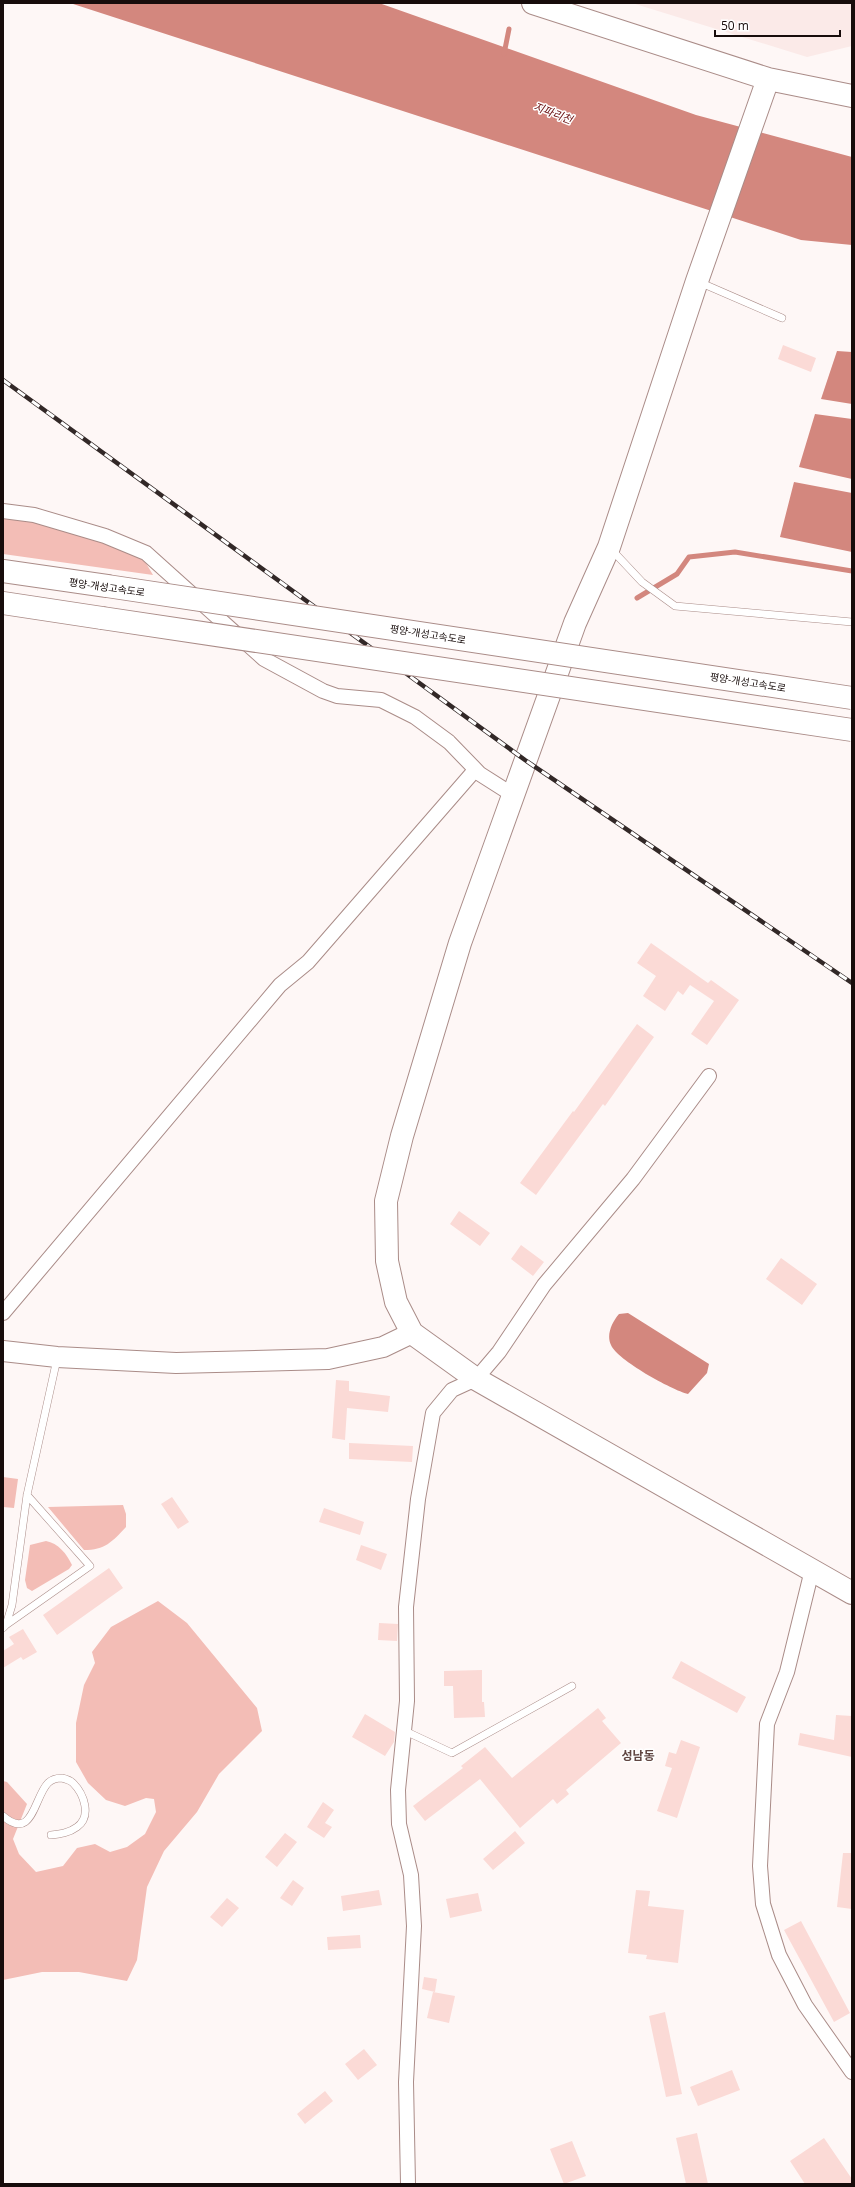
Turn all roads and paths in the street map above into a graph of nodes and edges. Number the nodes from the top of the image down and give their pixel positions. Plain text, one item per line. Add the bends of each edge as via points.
1 (537, 4) edge
2 (567, 8) edge
3 (768, 79) junction
4 (852, 96) edge
5 (697, 281) junction
6 (782, 318) dead end
7 (3, 511) edge
8 (609, 547) junction
9 (3, 571) edge
10 (3, 603) edge
11 (852, 622) edge
12 (852, 698) edge
13 (852, 730) edge
14 (475, 770) junction
15 (513, 795) junction
16 (709, 1076) dead end
17 (3, 1314) edge
18 (412, 1333) junction
19 (3, 1351) edge
20 (57, 1357) junction
21 (476, 1379) junction
22 (27, 1495) junction
23 (812, 1570) junction
24 (852, 1593) edge
25 (5, 1626) edge
26 (572, 1686) dead end
27 (405, 1731) junction
28 (3, 1816) edge
29 (51, 1835) dead end
30 (852, 2072) edge
31 (408, 2184) edge

1 - 2 main road
2 - 3 main road
3 - 4 main road
3 - 5 main road
5 - 6 lane
5 - 8 main road
7 - 14 street via 34,515 105,536 146,553 264,659 323,692 337,696 381,700 415,718 449,742
8 - 11 lane via 642,582 676,606
8 - 15 main road via 575,623
9 - 12 main road, 평양-개성고속도로, bridge
10 - 13 main road, bridge
14 - 15 street
14 - 17 street via 308,962 280,986
15 - 18 main road via 460,943 402,1136 386,1201 387,1261 396,1302
16 - 21 street via 633,1179 544,1285 499,1352
18 - 20 street via 382,1347 328,1358 176,1363
18 - 21 main road
19 - 20 street
20 - 22 lane
21 - 23 main road
21 - 27 street via 452,1390 433,1413 418,1499 406,1607
22 - 25 lane via 12,1605
22 - 25 lane via 90,1566
23 - 24 main road
23 - 30 street via 787,1672 767,1724 760,1866 763,1904 779,1955 805,2005
26 - 27 lane via 452,1753
27 - 31 street via 398,1790 399,1824 411,1875 414,1926 406,2082
28 - 29 lane via 10,1822 27,1821 34,1812 42,1790 49,1782 62,1778 73,1783 82,1796 86,1808 85,1818 78,1827 66,1833

